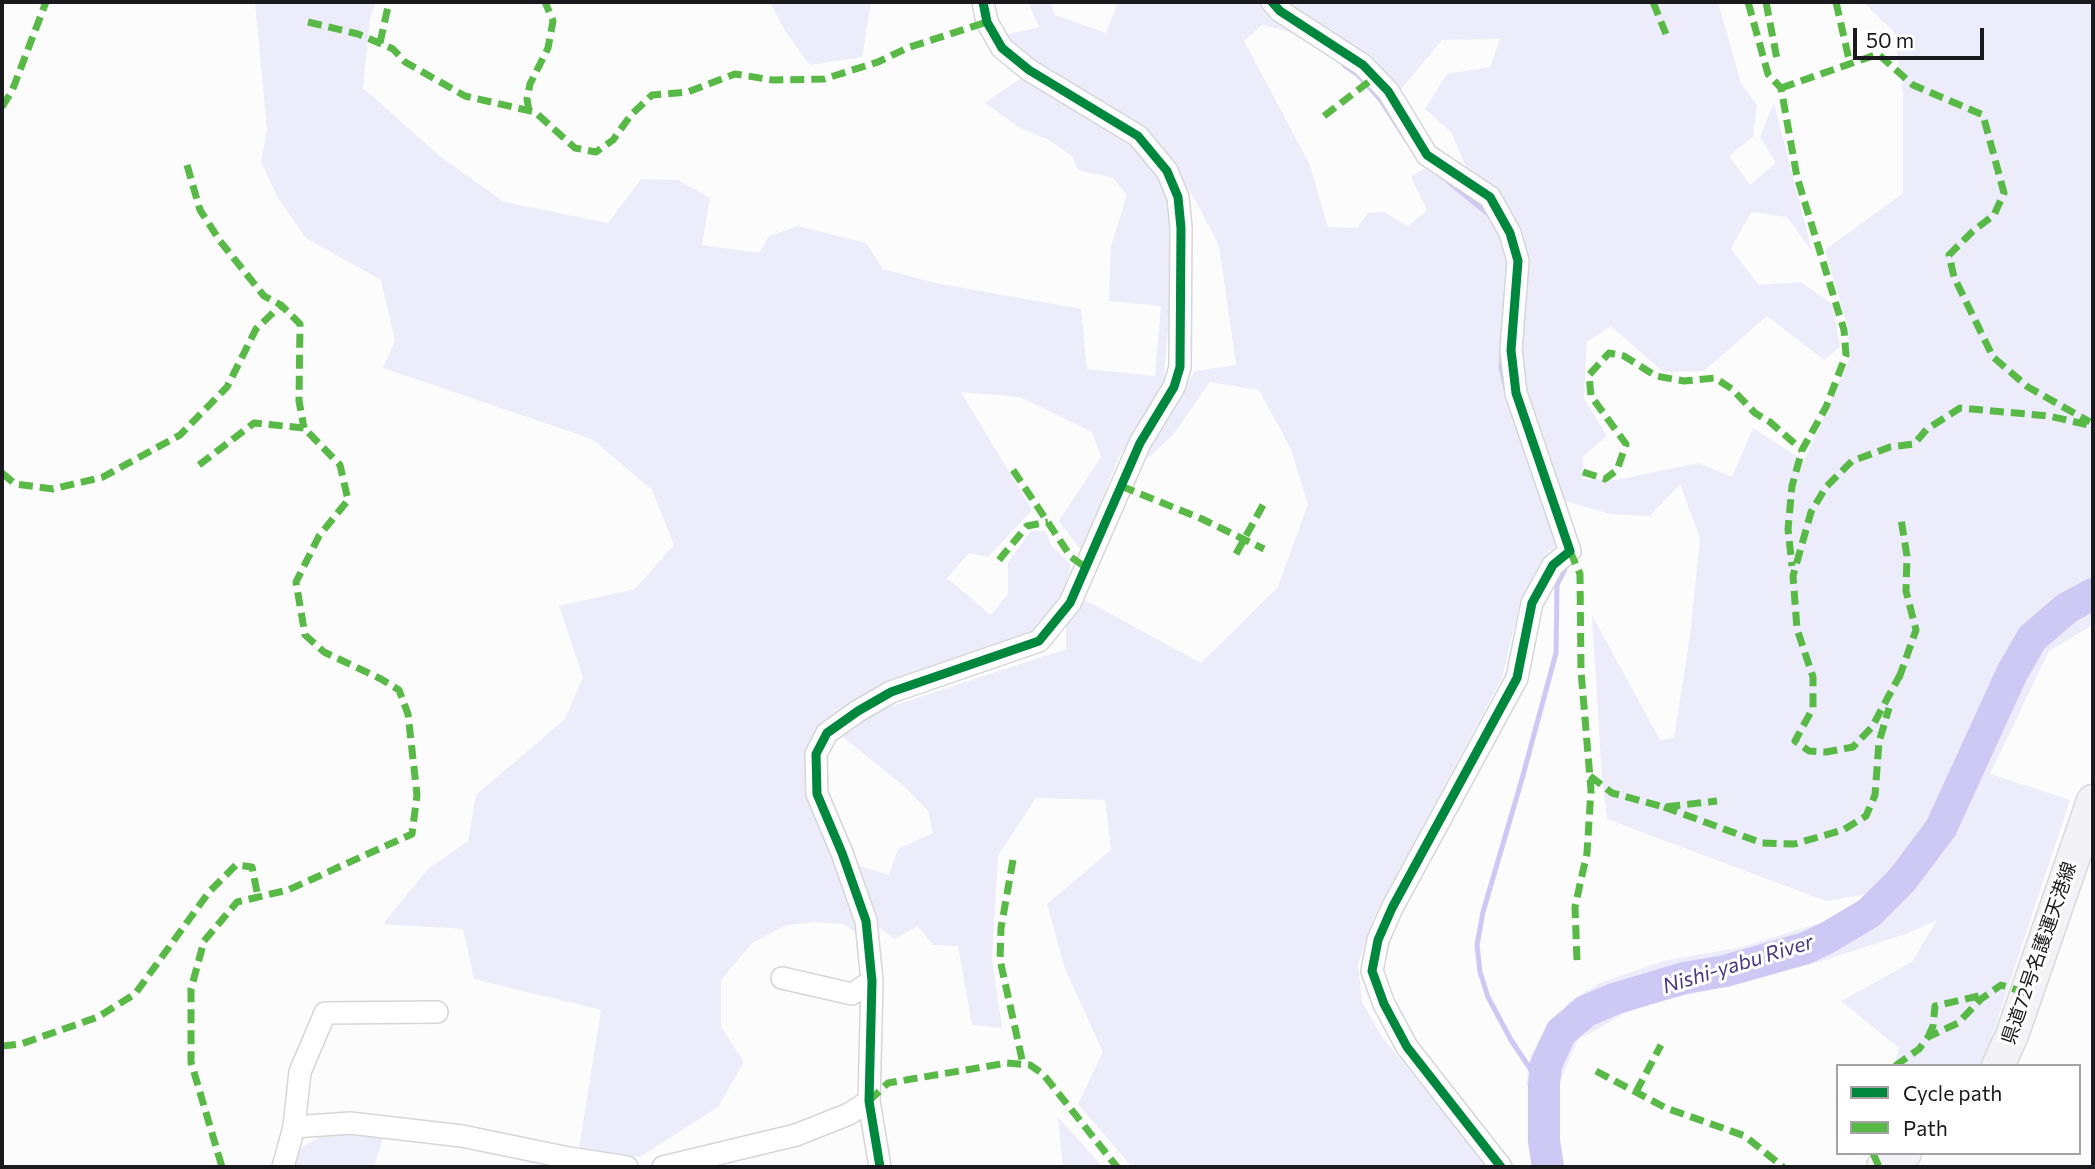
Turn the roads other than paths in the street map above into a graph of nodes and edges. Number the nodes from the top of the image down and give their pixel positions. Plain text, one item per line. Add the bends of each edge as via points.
1 (983, 2) edge
2 (1272, 2) edge
3 (2093, 801) edge
4 (782, 978) dead end
5 (872, 981) junction
6 (437, 1012) dead end
7 (1999, 1064) edge
8 (869, 1101) junction
9 (294, 1127) junction
10 (1902, 1155) edge
11 (284, 1167) edge
12 (627, 1167) edge
13 (663, 1167) edge
14 (880, 1167) edge
15 (1500, 1167) edge
16 (1883, 1167) edge

1 - 5 street via 986,22 1002,48 1029,70 1138,136 1167,171 1178,197 1181,228 1180,367 1174,387 1140,443 1070,603 1040,641 891,692 858,710 821,743 816,754 817,794 866,921
2 - 15 street via 1363,65 1388,92 1427,155 1490,197 1510,233 1518,261 1511,350 1516,393 1570,551 1553,565 1532,603 1517,678 1392,908 1378,940 1372,971 1407,1047
3 - 7 main road, 県道72号名護運天港線
4 - 5 street via 852,994
5 - 8 street
6 - 9 street via 325,1013 300,1072
8 - 13 street via 796,1135
8 - 14 street
9 - 11 street
9 - 12 street via 350,1123 462,1136
10 - 16 main road

